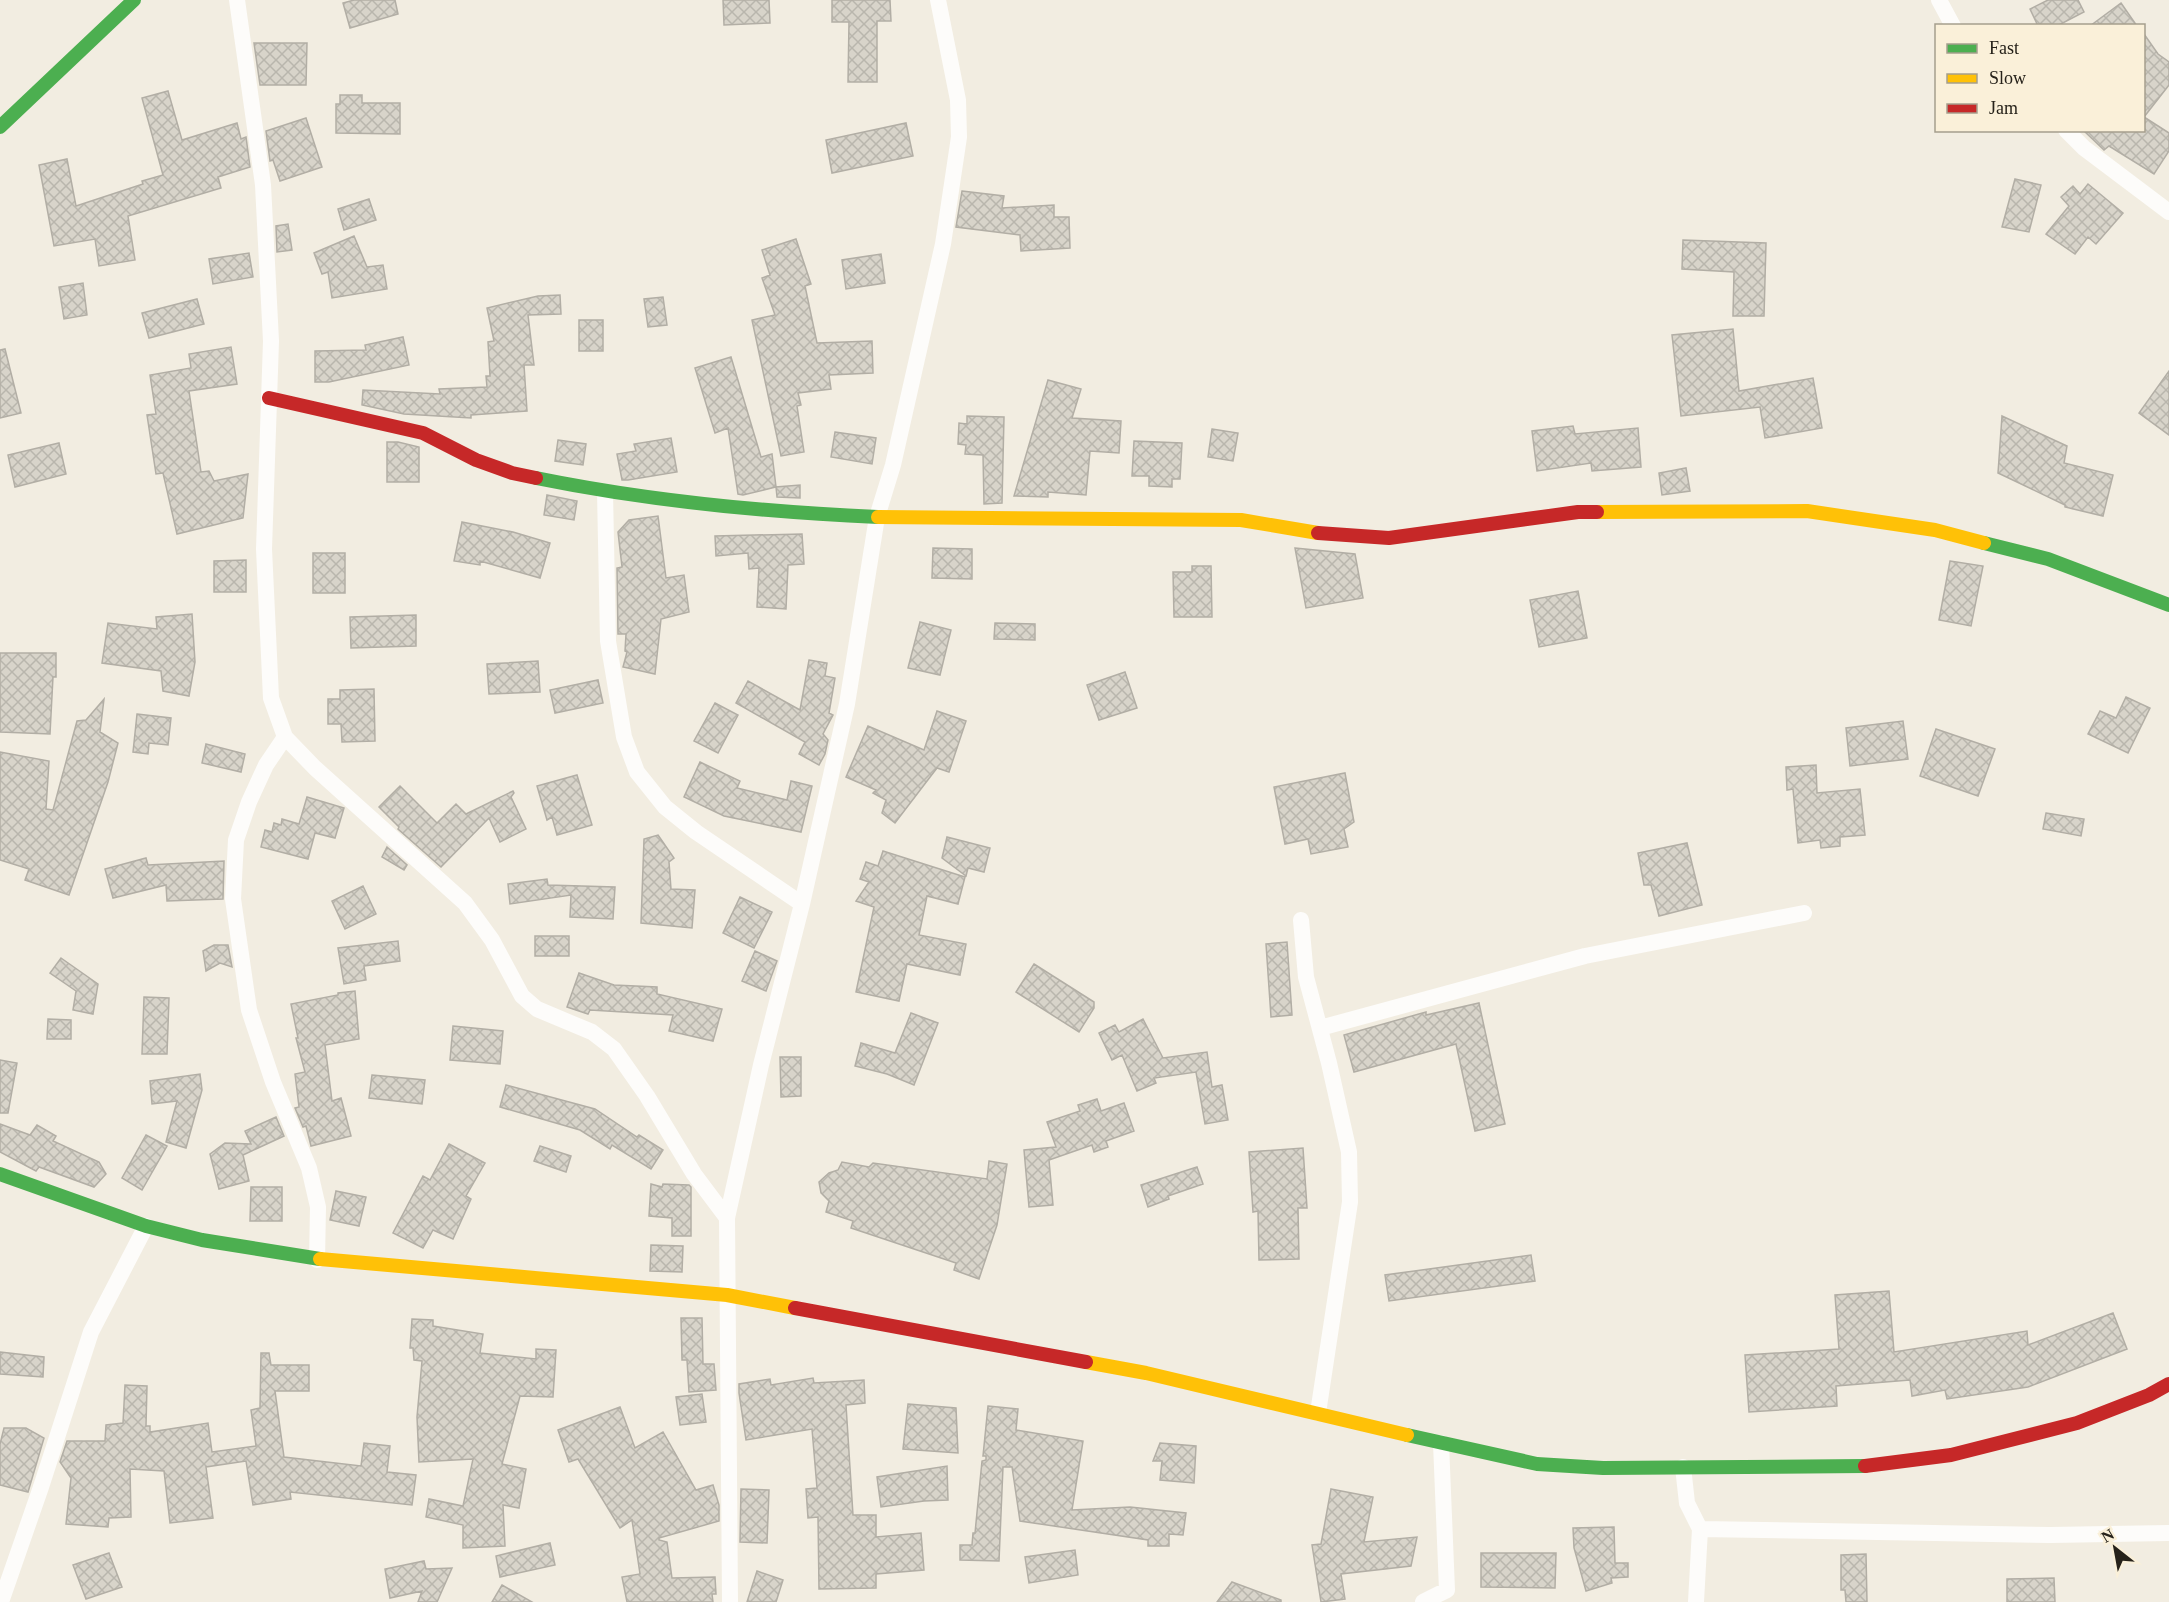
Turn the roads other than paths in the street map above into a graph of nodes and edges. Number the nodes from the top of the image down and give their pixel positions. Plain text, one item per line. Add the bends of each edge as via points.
1 (134, 0) edge
2 (237, 0) edge
3 (938, 0) edge
4 (1939, 0) edge
5 (1952, 24) edge
6 (0, 127) edge
7 (2068, 132) edge
8 (2169, 212) edge
9 (269, 398) junction
10 (605, 492) junction
11 (877, 517) junction
12 (2169, 605) edge
13 (285, 737) junction
14 (802, 904) junction
15 (1804, 914) dead end
16 (1301, 920) dead end
17 (1320, 1029) junction
18 (0, 1174) edge
19 (727, 1218) junction
20 (146, 1226) junction
21 (317, 1260) junction
22 (727, 1295) junction
23 (2169, 1384) edge
24 (1318, 1413) junction
25 (1441, 1443) junction
26 (1683, 1467) junction
27 (1700, 1529) junction
28 (2169, 1533) edge
29 (1449, 1596) edge
30 (1, 1602) edge
31 (730, 1602) edge
32 (1423, 1602) edge
33 (1696, 1602) edge

1 - 6 main road
2 - 9 street via 263,185 271,341
3 - 11 street via 957,100 959,137 943,244 893,465
4 - 5 street
7 - 8 street
9 - 10 main road via 423,433 512,473
9 - 13 street via 264,549 270,687
10 - 11 main road via 742,509
10 - 14 street via 608,641 624,738 637,772 665,807
11 - 12 main road via 1241,520 1326,534 1389,538 1578,512 1807,511 1969,538 2048,559
11 - 14 street via 847,704
13 - 19 street via 465,903 492,940 522,996 537,1009 592,1032 614,1049
13 - 21 street via 266,765 236,840 233,899 249,1010 314,1187 318,1207
14 - 19 street
15 - 17 street via 1586,956
16 - 17 street via 1306,977
17 - 24 street via 1349,1152 1350,1202
18 - 20 main road
19 - 22 street
20 - 21 main road
20 - 30 street via 91,1332
21 - 22 main road
22 - 24 main road via 1135,1371
22 - 31 street
23 - 26 main road via 2078,1423 1951,1455 1866,1466
24 - 25 main road
25 - 26 main road via 1537,1464
25 - 29 street
26 - 27 street via 1687,1503
27 - 28 street
27 - 33 street
29 - 32 street

